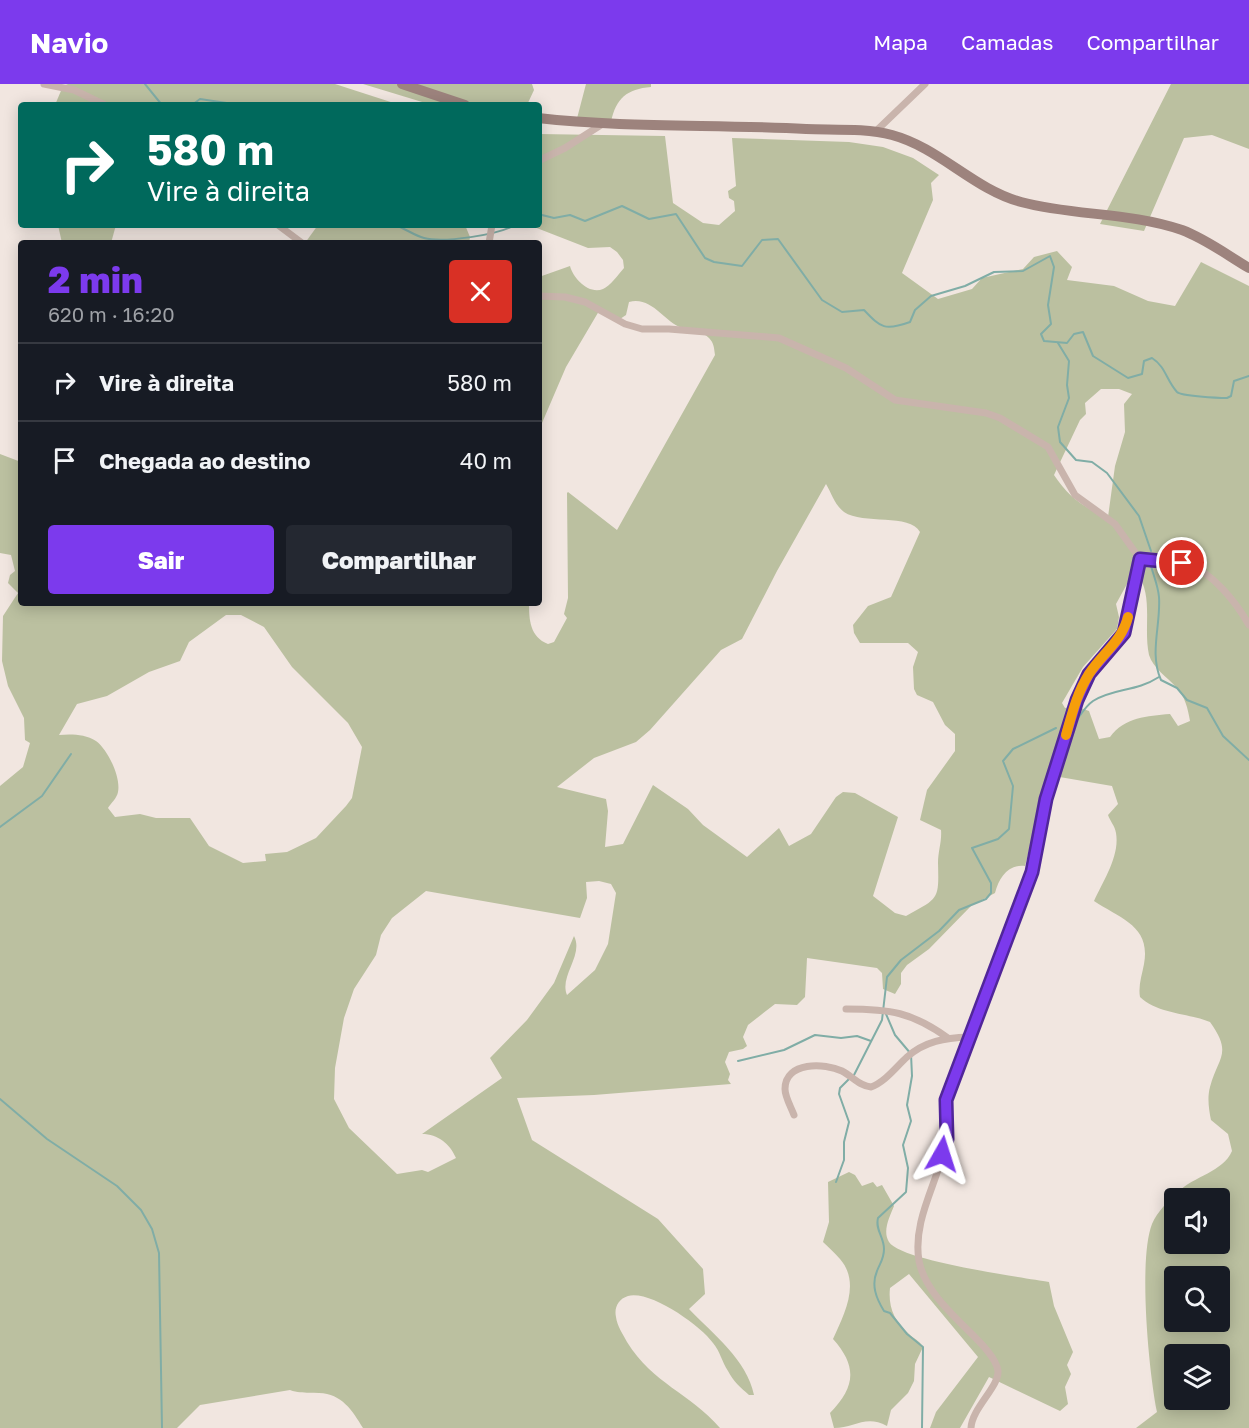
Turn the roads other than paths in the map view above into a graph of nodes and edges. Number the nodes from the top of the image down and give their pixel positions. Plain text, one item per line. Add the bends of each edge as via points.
1 (44, 84) edge
2 (402, 84) edge
3 (926, 84) edge
4 (99, 102) edge
5 (456, 102) edge
6 (542, 118) edge
7 (604, 123) junction
8 (875, 132) junction
9 (542, 159) edge
10 (282, 228) edge
11 (298, 240) edge
12 (1249, 268) edge
13 (542, 296) edge
14 (1140, 559) junction
15 (1249, 624) edge
16 (846, 1009) dead end
17 (969, 1037) junction
18 (948, 1038) junction
19 (794, 1115) dead end
20 (971, 1428) edge

1 - 4 street via 74,90
2 - 5 main road
3 - 8 street
6 - 7 main road
7 - 8 main road
7 - 9 street
8 - 12 main road via 926,149 1003,196 1045,208 1182,230
10 - 11 street
13 - 14 street via 585,302 642,329 779,338 846,368 895,400 1000,418 1048,447 1076,495 1115,524
14 - 15 street via 1195,568 1230,597
14 - 17 street via 1124,633 1089,674 1077,700 1046,799 1032,872
16 - 18 street via 909,1014
17 - 18 street
17 - 20 street via 946,1100 947,1139 924,1211 918,1247 928,1286 997,1368 997,1378 974,1414
18 - 19 street via 918,1048 871,1086 837,1070 818,1066 797,1070 785,1090

